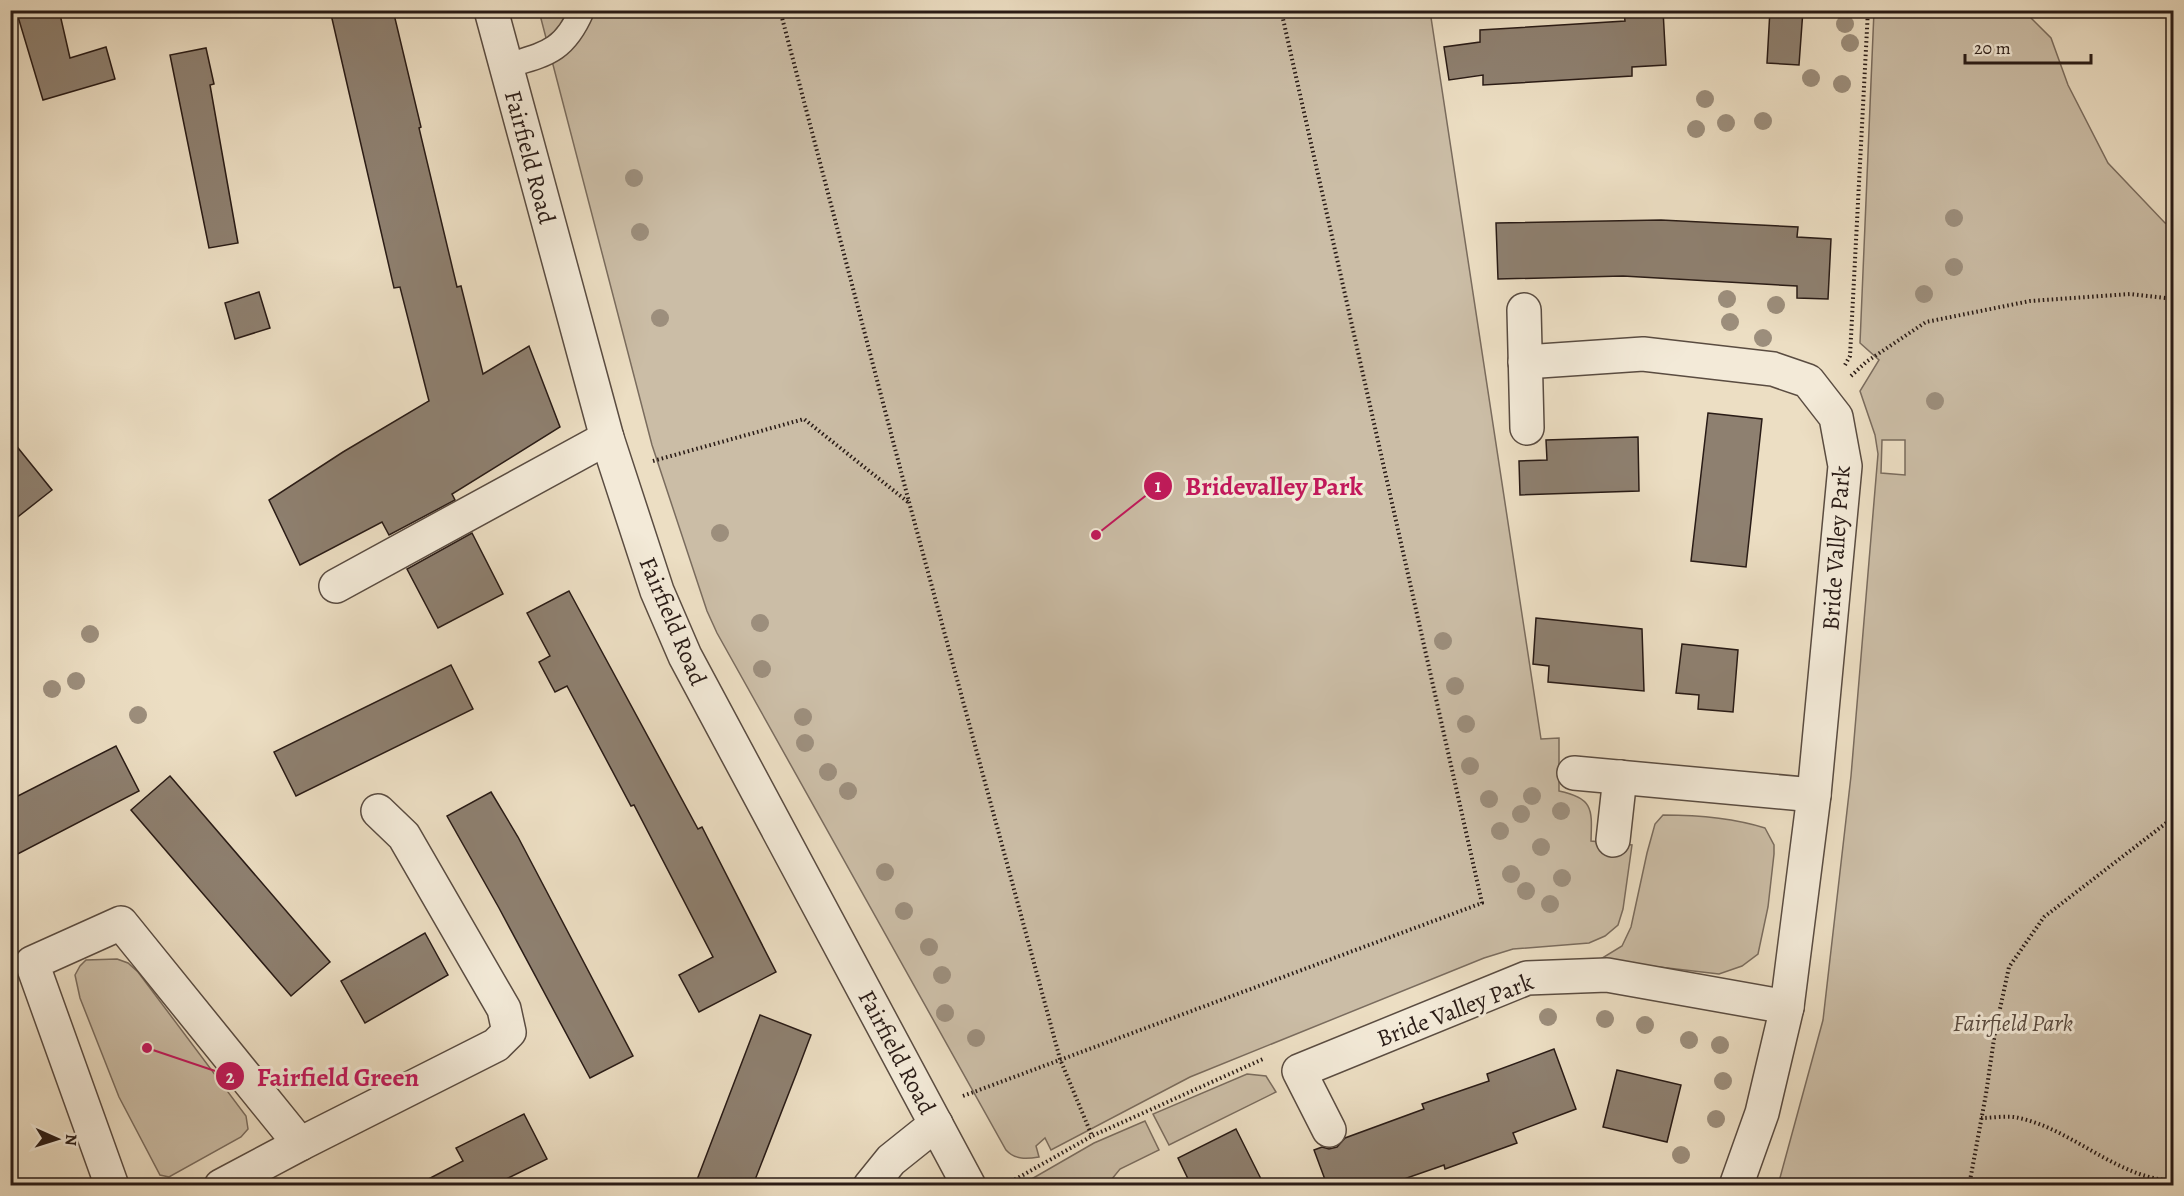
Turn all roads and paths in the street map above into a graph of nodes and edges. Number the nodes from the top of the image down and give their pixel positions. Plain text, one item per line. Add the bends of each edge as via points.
1 (491, 10) edge
2 (582, 10) edge
3 (780, 10) edge
4 (1281, 10) edge
5 (1868, 10) edge
6 (506, 66) junction
7 (2174, 299) edge
8 (1524, 310) dead end
9 (1525, 362) junction
10 (1824, 400) junction
11 (1527, 428) dead end
12 (607, 438) junction
13 (650, 462) dead end
14 (909, 502) junction
15 (336, 586) dead end
16 (1574, 772) dead end
17 (1620, 777) junction
18 (1814, 795) junction
19 (378, 811) dead end
20 (2174, 817) edge
21 (1613, 840) dead end
22 (1787, 1007) junction
23 (1060, 1059) junction
24 (1299, 1071) junction
25 (930, 1114) junction
26 (1981, 1119) junction
27 (1329, 1130) dead end
28 (1092, 1136) junction
29 (300, 1144) junction
30 (2174, 1181) edge
31 (112, 1185) edge
32 (221, 1185) edge
33 (870, 1185) edge
34 (969, 1185) edge
35 (1004, 1185) edge
36 (1736, 1185) edge
37 (1969, 1185) edge

1 - 6 street, Fairfield Road
2 - 6 lane via 573,31 558,46
3 - 14 path
4 - 23 path via 1482,903
5 - 10 path via 1850,356
6 - 12 street, Fairfield Road
7 - 10 path via 2130,294 2030,301 1926,322 1866,362
8 - 9 street
9 - 10 street, Bride Valley Park via 1643,354 1773,369 1808,381
9 - 11 street
10 - 18 street, Bride Valley Park via 1836,417 1845,466
12 - 15 street
12 - 25 street, Fairfield Road via 657,591 685,656
13 - 14 path via 804,419
14 - 23 path
16 - 17 street
17 - 18 street
17 - 21 street
18 - 22 street, Bride Valley Park
19 - 29 street via 404,836 504,1009 509,1032 496,1045
20 - 26 path via 2043,917 2009,967
22 - 24 street, Bride Valley Park via 1606,975 1527,978
22 - 36 street, Bride Valley Park via 1762,1113
23 - 25 path via 965,1095
23 - 28 path
24 - 27 street
24 - 28 path via 1272,1054
25 - 33 street
25 - 34 street, Fairfield Road
26 - 30 path via 2018,1117 2070,1137 2130,1172
26 - 37 path
28 - 35 path
29 - 31 street via 121,923 32,963
29 - 32 street

